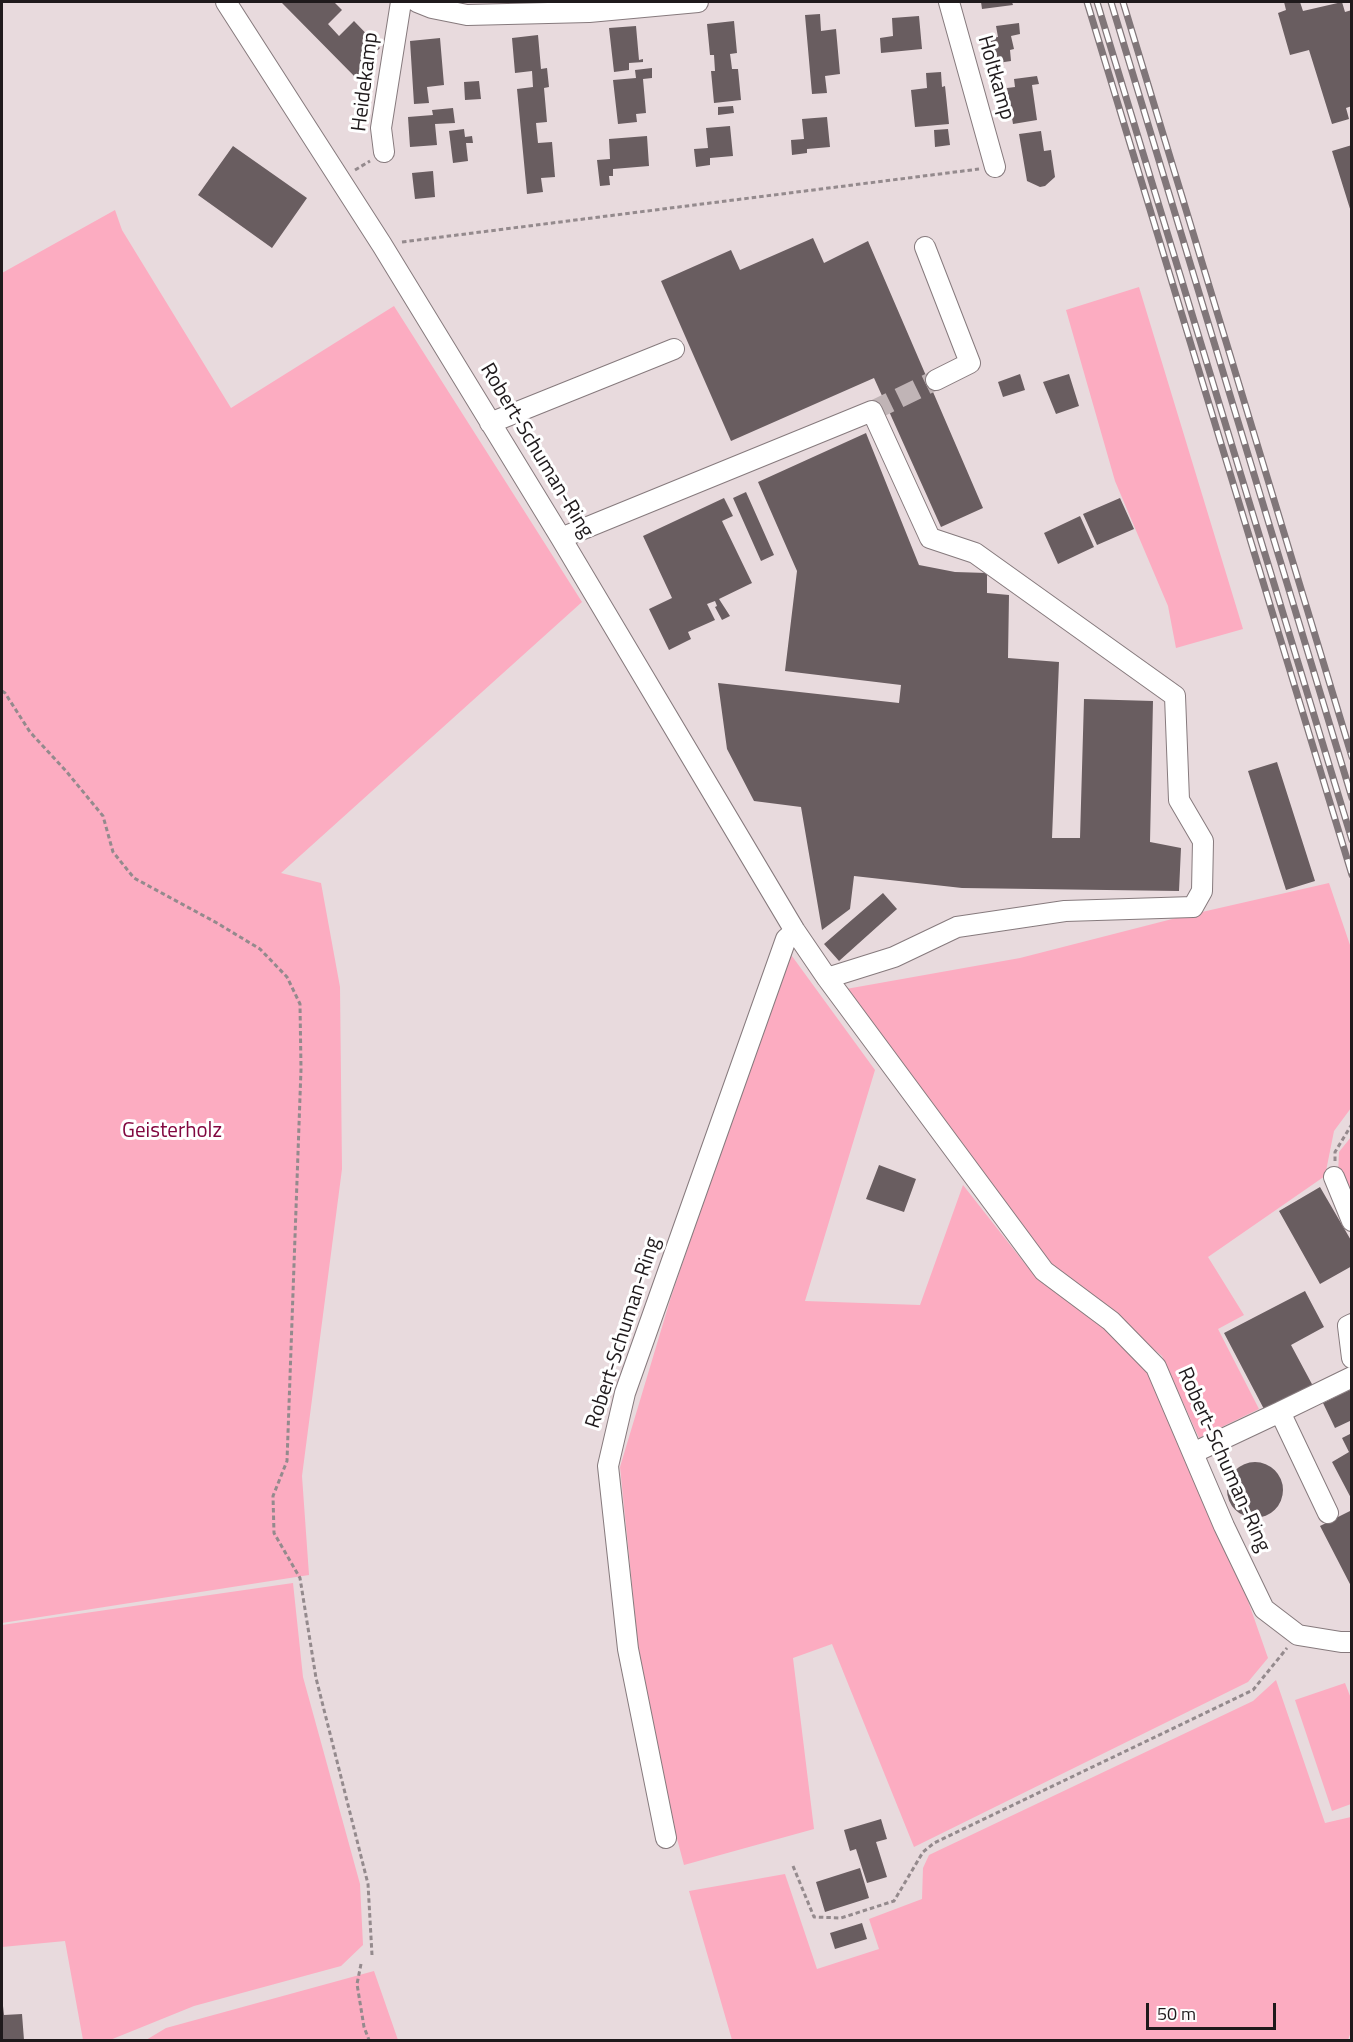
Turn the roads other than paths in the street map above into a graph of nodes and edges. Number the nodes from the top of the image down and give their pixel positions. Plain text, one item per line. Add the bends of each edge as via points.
1 (226, 2) edge
2 (401, 2) edge
3 (417, 2) edge
4 (698, 2) edge
5 (949, 2) edge
6 (590, 7) edge
7 (384, 152) road end
8 (995, 167) road end
9 (925, 247) dead end
10 (674, 349) dead end
11 (936, 380) tunnel mouth
12 (490, 423) junction
13 (561, 538) junction
14 (795, 931) junction
15 (827, 978) junction
16 (1334, 1178) road end
17 (1352, 1221) edge
18 (1352, 1324) edge
19 (1352, 1358) edge
20 (1352, 1377) edge
21 (1280, 1412) junction
22 (1193, 1453) junction
23 (1328, 1513) dead end
24 (1352, 1642) edge
25 (666, 1838) dead end

1 - 12 street, Robert-Schuman-Ring via 340,178
2 - 7 street, Heidekamp via 381,128
3 - 6 street via 467,15
4 - 6 street
5 - 8 street, Holtkamp
9 - 11 street via 970,363
10 - 12 street
12 - 13 street, Robert-Schuman-Ring
13 - 14 street, Robert-Schuman-Ring
13 - 15 street via 872,411 930,538 975,553 1174,696 1179,800 1203,841 1202,891 1193,907 1065,911 957,927 894,957
14 - 15 street, Robert-Schuman-Ring
14 - 25 street, Robert-Schuman-Ring via 786,939 625,1393 608,1466 627,1649
15 - 22 street, Robert-Schuman-Ring via 1044,1271 1111,1321 1156,1367
16 - 17 street
18 - 19 street via 1348,1326
20 - 21 street
21 - 22 street
21 - 23 street
22 - 24 street, Robert-Schuman-Ring via 1264,1609 1298,1635

